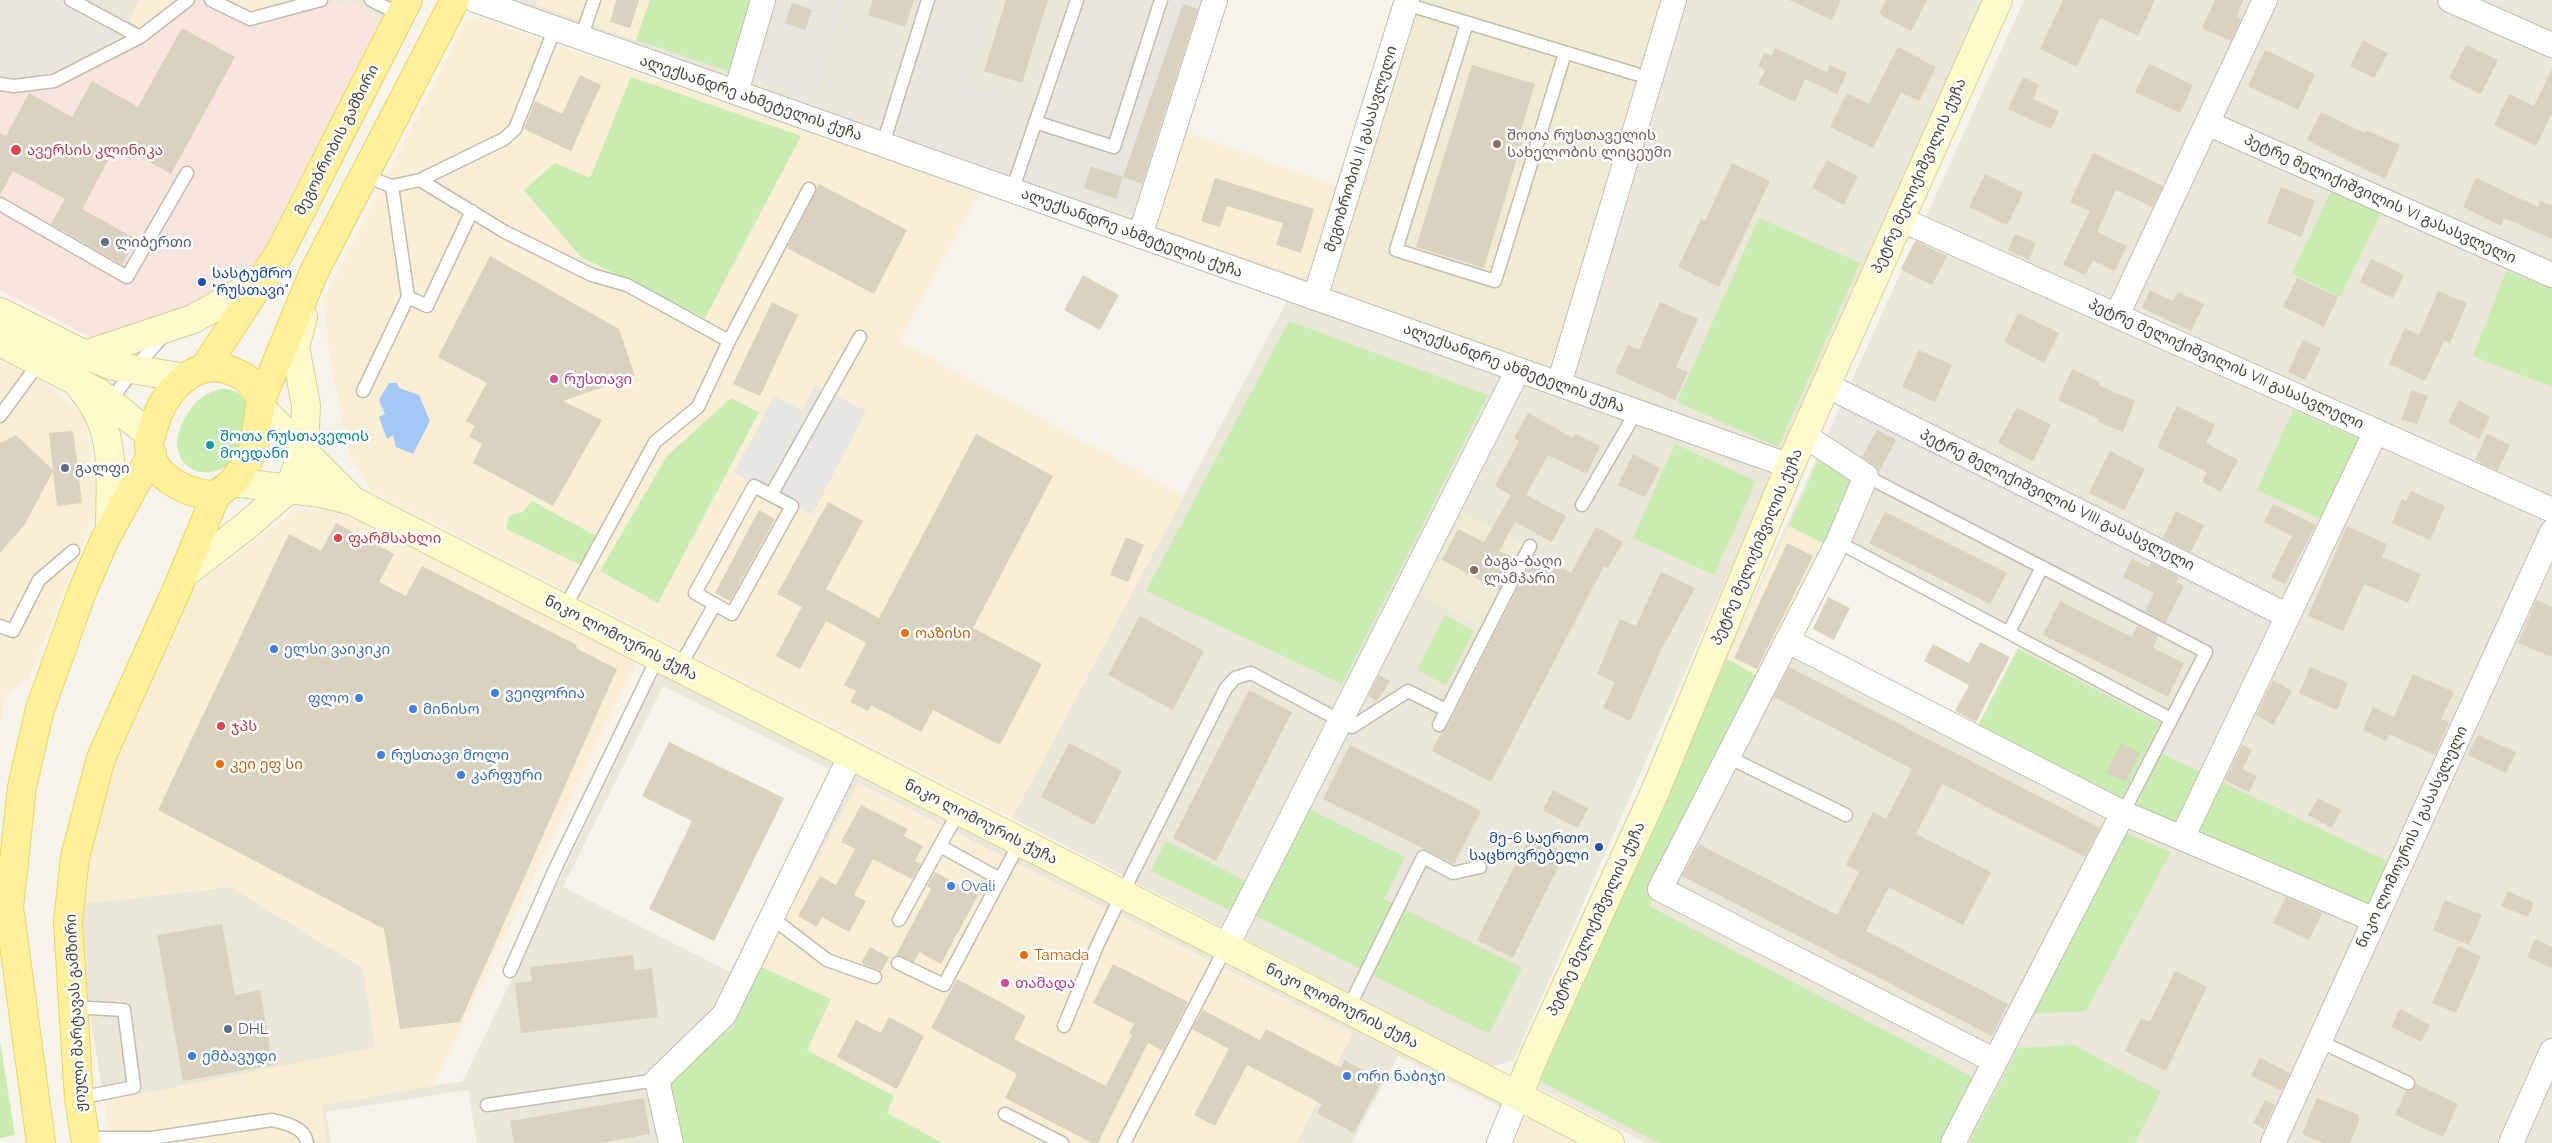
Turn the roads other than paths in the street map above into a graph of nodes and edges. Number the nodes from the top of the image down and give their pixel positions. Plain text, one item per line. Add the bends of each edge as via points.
1 (71, 0) edge
2 (188, 0) edge
3 (211, 0) edge
4 (320, 0) edge
5 (371, 0) edge
6 (455, 0) edge
7 (475, 0) edge
8 (594, 0) edge
9 (762, 0) edge
10 (928, 0) edge
11 (1077, 0) edge
12 (1161, 0) edge
13 (1215, 0) edge
14 (1674, 0) edge
15 (1998, 0) edge
16 (2264, 0) edge
17 (2450, 0) edge
18 (1407, 2) edge
19 (405, 7) edge
20 (1467, 23) junction
21 (555, 28) junction
22 (140, 37) junction
23 (581, 38) junction
24 (2552, 45) edge
25 (1565, 53) junction
26 (1636, 74) dead end
27 (0, 84) edge
28 (736, 92) junction
29 (1035, 122) junction
30 (2207, 123) junction
31 (882, 144) junction
32 (187, 173) dead end
33 (364, 176) junction
34 (420, 180) junction
35 (392, 186) junction
36 (809, 189) dead end
37 (1012, 191) junction
38 (0, 204) edge
39 (472, 211) junction
40 (1900, 219) junction
41 (1140, 236) junction
42 (314, 272) junction
43 (2552, 275) edge
44 (264, 279) junction
45 (408, 297) junction
46 (1315, 298) junction
47 (0, 312) edge
48 (2117, 315) junction
49 (171, 328) junction
50 (860, 337) dead end
51 (729, 340) junction
52 (0, 342) edge
53 (79, 367) junction
54 (133, 370) junction
55 (1518, 370) junction
56 (33, 371) dead end
57 (195, 373) junction
58 (1559, 384) junction
59 (1826, 385) junction
60 (363, 391) dead end
61 (261, 404) junction
62 (106, 410) junction
63 (1636, 412) junction
64 (0, 416) edge
65 (2376, 431) junction
66 (1804, 435) junction
67 (152, 445) junction
68 (304, 449) junction
69 (1790, 466) junction
70 (1866, 476) junction
71 (225, 488) junction
72 (289, 489) junction
73 (771, 495) junction
74 (353, 501) junction
75 (1582, 505) dead end
76 (2552, 510) edge
77 (110, 530) junction
78 (2552, 532) edge
79 (1838, 542) junction
80 (1530, 546) dead end
81 (73, 551) dead end
82 (2042, 567) junction
83 (184, 574) junction
84 (714, 604) junction
85 (564, 609) junction
86 (2288, 616) junction
87 (0, 626) edge
88 (2009, 632) junction
89 (1788, 640) junction
90 (668, 662) junction
91 (1446, 710) junction
92 (2171, 719) junction
93 (1340, 721) junction
94 (1439, 725) dead end
95 (851, 755) junction
96 (1728, 757) junction
97 (959, 811) junction
98 (2123, 813) junction
99 (1846, 815) dead end
100 (2182, 838) junction
101 (1020, 842) junction
102 (940, 846) junction
103 (1480, 867) dead end
104 (1000, 879) junction
105 (1122, 894) junction
106 (4, 907) edge
107 (771, 917) junction
108 (899, 920) dead end
109 (2375, 920) junction
110 (1226, 947) junction
111 (898, 963) dead end
112 (510, 971) dead end
113 (875, 977) dead end
114 (72, 1006) junction
115 (1348, 1009) junction
116 (1064, 1026) dead end
117 (2319, 1041) junction
118 (2552, 1051) edge
119 (1995, 1061) junction
120 (657, 1080) junction
121 (2408, 1084) dead end
122 (1518, 1096) junction
123 (79, 1098) junction
124 (487, 1105) dead end
125 (1005, 1114) dead end
126 (152, 1140) edge
127 (85, 1141) edge
128 (41, 1143) edge
129 (307, 1143) edge
130 (671, 1143) edge
131 (1062, 1143) edge
132 (1124, 1143) edge
133 (1499, 1143) edge
134 (1610, 1143) edge
135 (1953, 1143) edge
136 (2273, 1143) edge
137 (2511, 1143) edge

1 - 22 lane
2 - 22 lane
3 - 4 lane via 250,19
5 - 19 lane
6 - 33 main road
7 - 21 street, ალექსანდრე ახმეტელის ქუჩა
8 - 23 lane
9 - 28 street
10 - 31 lane
11 - 29 lane
12 - 29 lane via 1114,147
13 - 41 street
14 - 58 street
15 - 40 street, პეტრე მელიქიშვილის ქუჩა
16 - 30 street
17 - 24 street
18 - 20 lane
18 - 46 street, მეგობრობის II გასასვლელი
19 - 44 main road, მეგობრობის გამზირი
20 - 25 lane
20 - 25 lane via 1396,250 1495,281
21 - 23 street, ალექსანდრე ახმეტელის ქუჩა
21 - 34 lane via 515,129 504,139
22 - 27 lane via 54,81 14,86
23 - 28 street, ალექსანდრე ახმეტელის ქუჩა
25 - 26 lane
28 - 31 street, ალექსანდრე ახმეტელის ქუჩა
29 - 37 lane
30 - 43 street, პეტრე მელიქიშვილის VI გასასვლელი
30 - 48 street
31 - 37 street, ალექსანდრე ახმეტელის ქუჩა
32 - 38 lane via 127,277
33 - 35 lane
33 - 42 main road
34 - 35 lane
34 - 39 lane
35 - 45 lane
36 - 51 lane
37 - 41 street, ალექსანდრე ახმეტელის ქუჩა
39 - 45 lane via 427,306
39 - 51 lane via 505,232 592,275 627,285
40 - 48 street, პეტრე მელიქიშვილის VII გასასვლელი
40 - 59 street, პეტრე მელიქიშვილის ქუჩა
41 - 46 street, ალექსანდრე ახმეტელის ქუჩა
42 - 61 main road
42 - 68 street via 295,347 306,404
44 - 49 street via 194,319
44 - 57 main road
45 - 60 lane
46 - 55 street, ალექსანდრე ახმეტელის ქუჩა
47 - 53 street
48 - 65 street, პეტრე მელიქიშვილის VII გასასვლელი
49 - 53 street
49 - 54 lane
50 - 73 lane
51 - 85 lane via 698,407 655,442
52 - 53 street
53 - 54 street via 112,366
53 - 62 street
54 - 57 street
54 - 62 lane
55 - 58 street, ალექსანდრე ახმეტელის ქუჩა
55 - 93 street
56 - 64 lane
57 - 61 main road via 222,368 238,373 252,382
57 - 67 main road via 166,396 157,414
58 - 63 street, ალექსანდრე ახმეტელის ქუჩა
59 - 66 street, პეტრე მელიქიშვილის ქუჩა
59 - 86 street, პეტრე მელიქიშვილის VIII გასასვლელი
61 - 68 street
61 - 71 main road via 254,447 247,462
62 - 67 street
62 - 77 street via 110,445
63 - 69 street, ალექსანდრე ახმეტელის ქუჩა
63 - 75 lane
65 - 76 street, პეტრე მელიქიშვილის VII გასასვლელი
65 - 86 street
66 - 69 street, პეტრე მელიქიშვილის ქუჩა
66 - 70 street
67 - 71 main road via 166,477 177,485 203,495
67 - 77 main road
68 - 72 street
68 - 74 street, ნიკო ლომოურის ქუჩა
69 - 122 street, პეტრე მელიქიშვილის ქუჩა via 1654,794 1534,1054
70 - 79 street
70 - 82 lane
71 - 72 street
71 - 83 main road
72 - 74 street, ნიკო ლომოურის ქუჩა
72 - 83 street
73 - 84 lane via 754,486 695,593
73 - 84 lane via 792,506 732,614
74 - 85 street, ნიკო ლომოურის ქუჩა
77 - 106 main road via 82,592 40,709 22,787
78 - 109 street, ნიკო ლომოურის I გასასვლელი
79 - 88 lane
79 - 89 street
80 - 91 lane
81 - 87 lane via 39,580 13,631
82 - 88 lane
82 - 92 lane via 2206,652
83 - 114 main road, ჟიული შარტავას გამზირი via 101,758 75,857 68,922
84 - 90 lane
85 - 90 street, ნიკო ლომოურის ქუჩა
86 - 100 street
88 - 92 lane
89 - 96 street
89 - 98 street
90 - 95 street, ნიკო ლომოურის ქუჩა
90 - 112 lane via 556,867
91 - 93 lane via 1408,690 1352,727
91 - 94 lane
92 - 98 lane
93 - 105 lane via 1251,673 1235,678 1226,688
93 - 110 street
95 - 97 street, ნიკო ლომოურის ქუჩა
95 - 107 street
96 - 99 lane
96 - 119 street via 1660,889
97 - 101 street, ნიკო ლომოურის ქუჩა
97 - 102 lane
98 - 100 street
98 - 119 street
100 - 109 street
101 - 104 lane
101 - 105 street, ნიკო ლომოურის ქუჩა
102 - 104 lane
102 - 108 lane
103 - 115 lane via 1453,873 1423,857
104 - 111 lane via 944,985
105 - 110 street, ნიკო ლომოურის ქუჩა
105 - 116 lane
106 - 128 main road
107 - 113 lane via 827,960
107 - 120 street via 724,1015
109 - 117 street, ნიკო ლომოურის I გასასვლელი
110 - 115 street, ნიკო ლომოურის ქუჩა
110 - 132 lane
114 - 123 main road, ჟიული შარტავას გამზირი
114 - 123 lane via 124,1010 134,1087
115 - 122 street, ნიკო ლომოურის ქუჩა
117 - 121 lane
117 - 136 street, ნიკო ლომოურის I გასასვლელი
118 - 137 street
119 - 135 street
120 - 124 lane
120 - 130 street
122 - 133 street
122 - 134 street, ნიკო ლომოურის ქუჩა
123 - 127 main road, ჟიული შარტავას გამზირი
125 - 131 lane
126 - 127 lane
126 - 129 lane via 272,1120 292,1124

